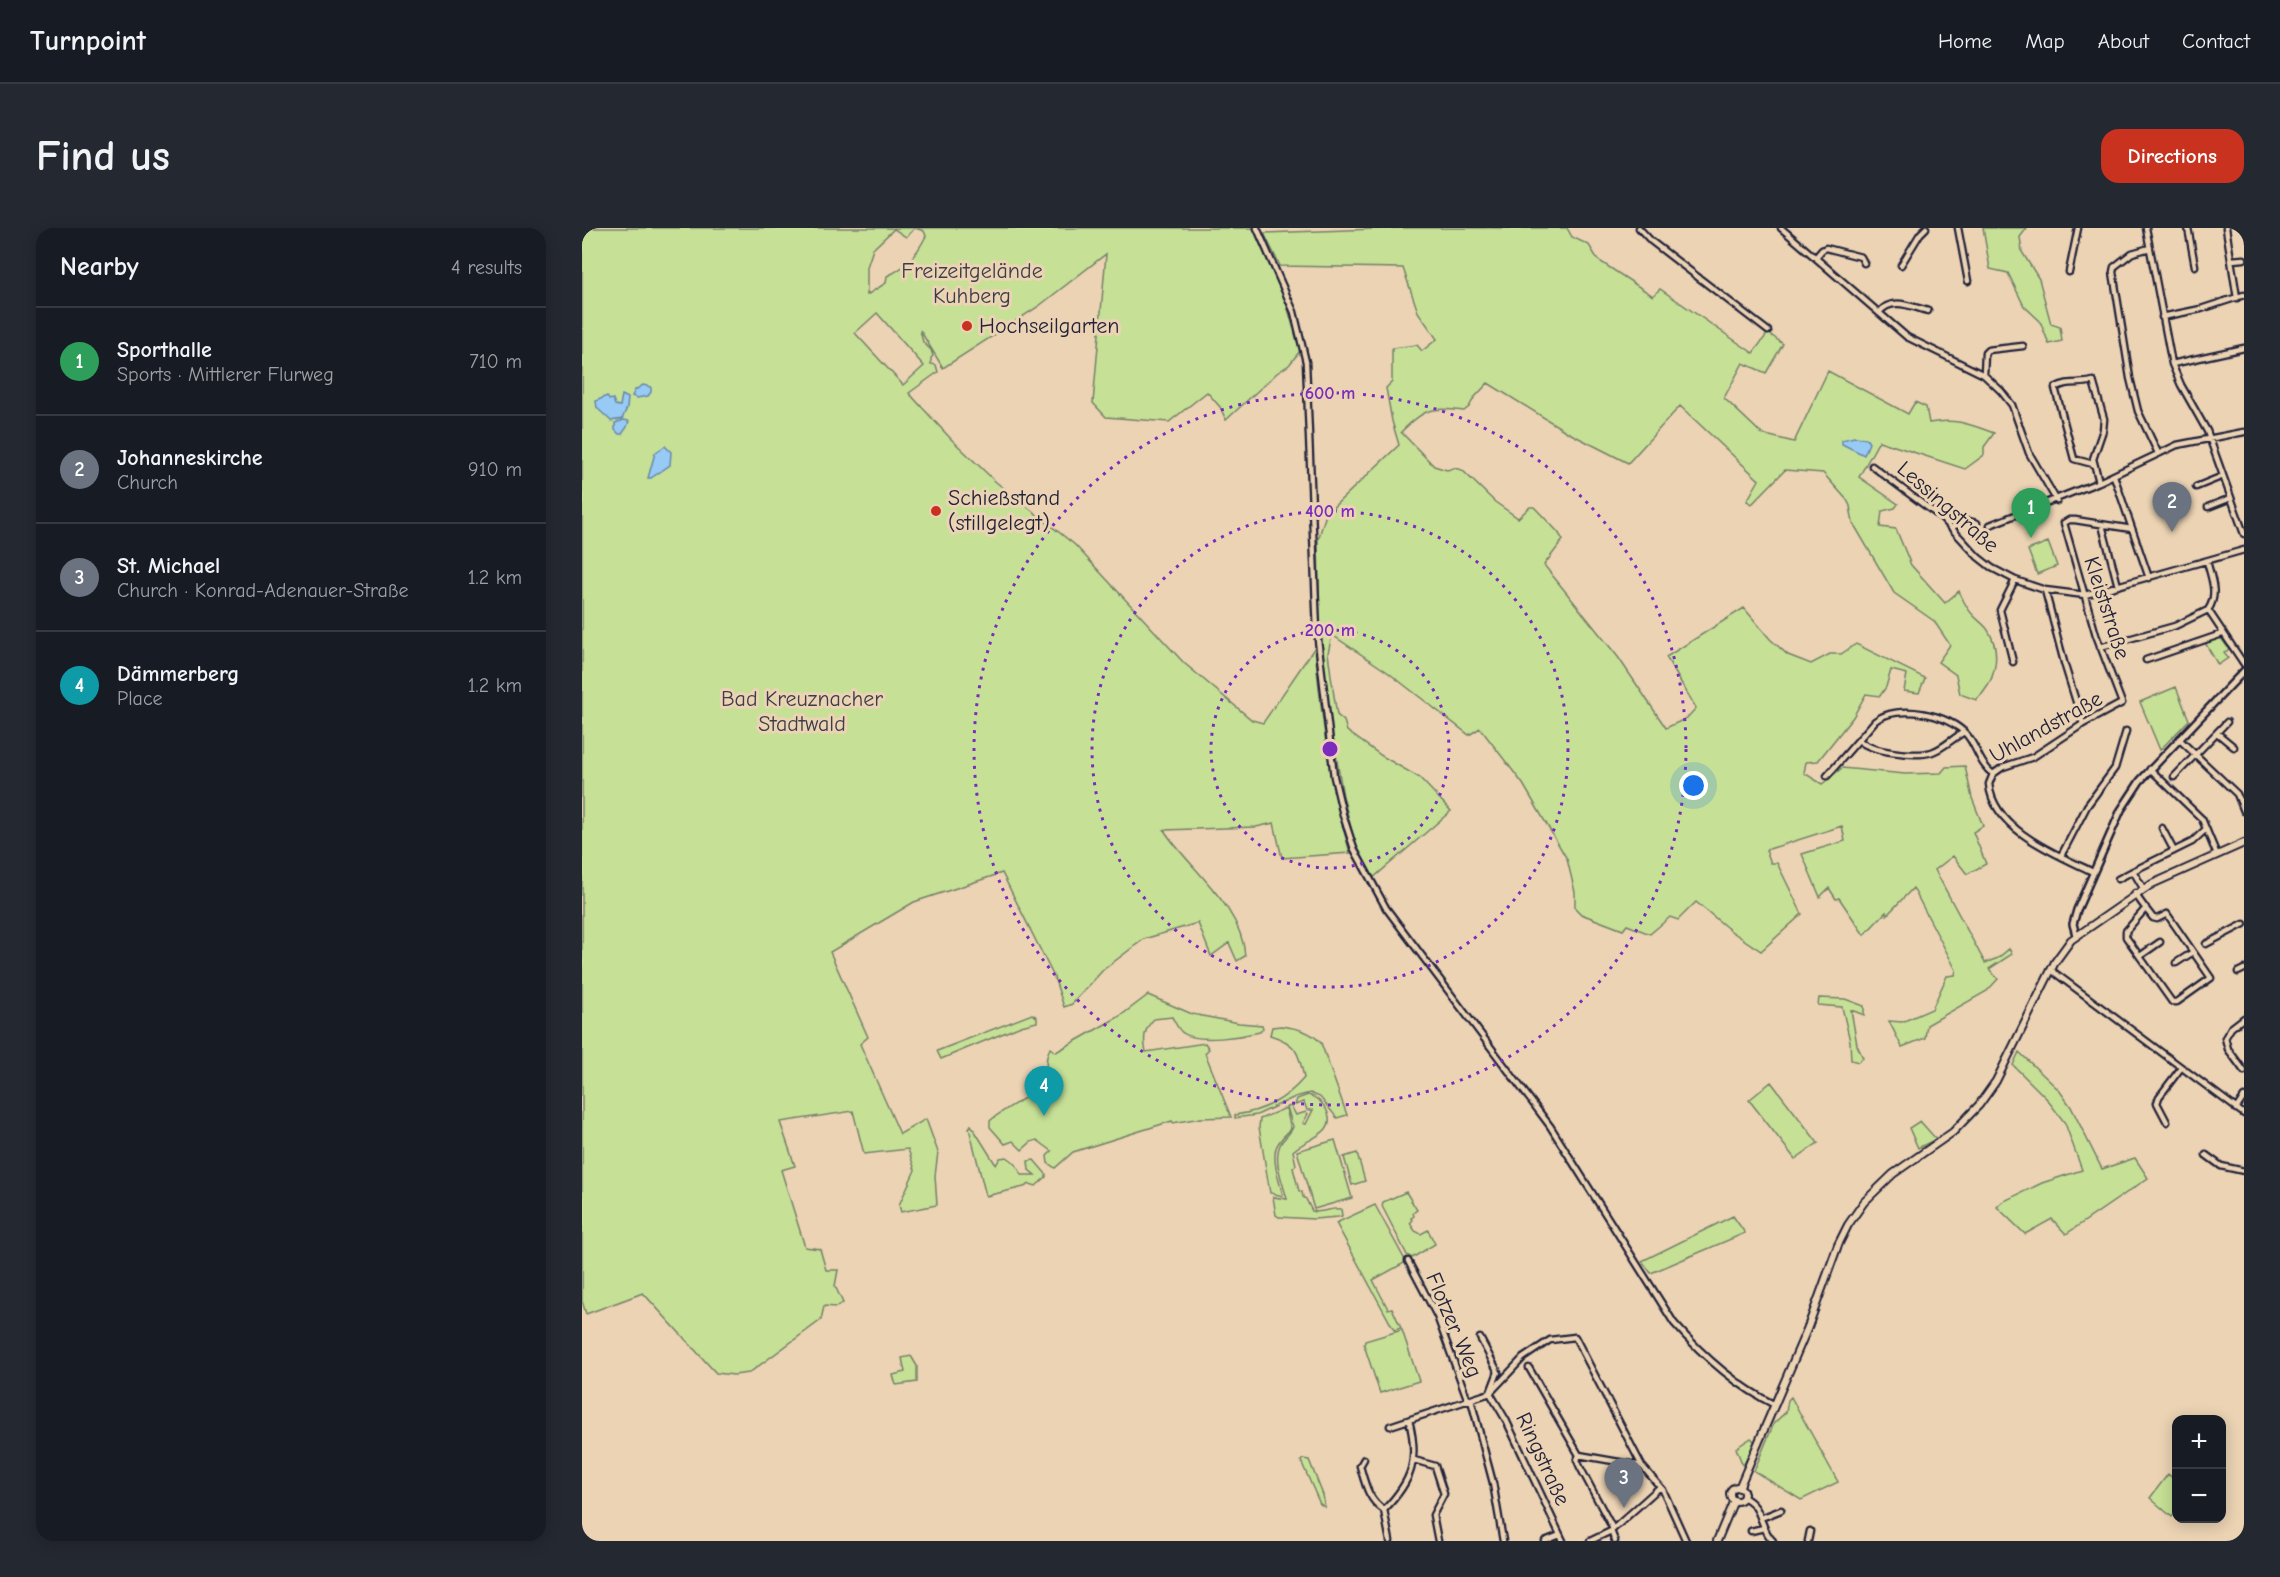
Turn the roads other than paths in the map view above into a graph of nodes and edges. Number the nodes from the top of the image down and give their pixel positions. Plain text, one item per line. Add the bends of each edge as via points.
1 (1257, 228) edge
2 (1639, 228) edge
3 (1781, 228) edge
4 (1926, 228) edge
5 (1958, 228) edge
6 (2078, 228) edge
7 (2146, 228) edge
8 (2188, 228) edge
9 (2226, 228) edge
10 (2150, 248) junction
11 (1816, 257) junction
12 (2244, 259) edge
13 (2231, 260) junction
14 (1864, 263) dead end
15 (1901, 265) dead end
16 (2195, 266) dead end
17 (2069, 273) dead end
18 (1968, 280) dead end
19 (2244, 295) edge
20 (2236, 298) junction
21 (1928, 311) dead end
22 (1879, 313) junction
23 (2162, 317) junction
24 (1768, 331) dead end
25 (2023, 346) dead end
26 (2244, 348) edge
27 (2172, 364) junction
28 (1984, 375) junction
29 (2244, 432) edge
30 (2209, 438) junction
31 (2158, 453) junction
32 (2093, 464) junction
33 (1872, 465) dead end
34 (2114, 476) junction
35 (2223, 476) junction
36 (2099, 482) junction
37 (2196, 487) dead end
38 (2231, 498) junction
39 (2057, 501) junction
40 (2208, 507) dead end
41 (1977, 523) dead end
42 (1990, 525) dead end
43 (2102, 525) junction
44 (1951, 528) junction
45 (2132, 529) junction
46 (2244, 534) edge
47 (2244, 550) edge
48 (2207, 561) junction
49 (2149, 578) junction
50 (2015, 580) junction
51 (2118, 586) junction
52 (2045, 590) junction
53 (2085, 595) junction
54 (2208, 610) junction
55 (2223, 634) junction
56 (2100, 647) junction
57 (2146, 660) dead end
58 (2013, 662) dead end
59 (2244, 664) edge
60 (2244, 671) edge
61 (2121, 703) joint
62 (2227, 722) dead end
63 (2083, 724) junction
64 (2126, 730) dead end
65 (1964, 732) junction
66 (2217, 732) junction
67 (2179, 739) junction
68 (1859, 740) junction
69 (2234, 747) dead end
70 (2196, 755) junction
71 (2150, 769) junction
72 (1993, 774) junction
73 (1827, 776) dead end
74 (2175, 777) dead end
75 (2244, 812) edge
76 (2162, 828) dead end
77 (2206, 829) junction
78 (2244, 843) edge
79 (2174, 851) junction
80 (2217, 855) junction
81 (2061, 856) junction
82 (2133, 871) junction
83 (2093, 872) junction
84 (2118, 879) dead end
85 (2143, 888) junction
86 (2135, 893) junction
87 (2146, 908) junction
88 (2074, 920) junction
89 (2244, 924) edge
90 (2084, 929) junction
91 (2076, 935) junction
92 (2160, 942) dead end
93 (2206, 944) dead end
94 (2193, 952) junction
95 (2140, 956) junction
96 (2176, 963) dead end
97 (2244, 969) edge
98 (2051, 970) junction
99 (2238, 972) dead end
100 (2244, 1018) edge
101 (2181, 1068) junction
102 (2244, 1071) edge
103 (2244, 1097) edge
104 (2236, 1109) junction
105 (2244, 1114) edge
106 (2167, 1122) dead end
107 (2206, 1155) dead end
108 (2244, 1171) edge
109 (1408, 1261) dead end
110 (1480, 1338) dead end
111 (1529, 1368) dead end
112 (1490, 1393) junction
113 (1471, 1400) junction
114 (1776, 1405) junction
115 (1409, 1420) junction
116 (1390, 1426) dead end
117 (1579, 1455) junction
118 (1364, 1459) dead end
119 (1414, 1460) junction
120 (1642, 1466) junction
121 (1660, 1487) junction
122 (1739, 1488) junction
123 (1743, 1497) junction
124 (1734, 1500) junction
125 (1384, 1509) junction
126 (1781, 1510) dead end
127 (1761, 1518) junction
128 (1764, 1528) junction
129 (1612, 1530) junction
130 (1751, 1531) dead end
131 (1810, 1531) dead end
132 (1562, 1538) edge
133 (1390, 1541) edge
134 (1438, 1541) edge
135 (1503, 1541) edge
136 (1545, 1541) edge
137 (1590, 1541) edge
138 (1615, 1541) edge
139 (1686, 1541) edge
140 (1717, 1541) edge
141 (1773, 1541) edge
142 (1808, 1541) edge

1 - 114 street via 1294,312 1306,362 1317,631 1334,777 1354,849 1386,908 1550,1126 1674,1323 1715,1363
2 - 24 street
3 - 11 street
4 - 15 street
5 - 18 street
6 - 17 street
7 - 10 street
8 - 16 street
9 - 13 street
10 - 23 street
10 - 31 street via 2132,253 2113,272 2138,411
11 - 14 street via 1826,248 1862,257
11 - 22 street
12 - 13 street
13 - 20 street
19 - 20 street
20 - 23 street
21 - 22 street via 1893,303 1885,305
22 - 28 street via 1919,344
23 - 27 street
25 - 28 street via 1988,350
26 - 27 street
27 - 30 street
28 - 39 street via 2012,405 2029,453
29 - 30 street
30 - 31 street
30 - 35 street
31 - 34 street
32 - 32 street via 2074,459 2055,388 2065,383 2093,381 2104,424
32 - 36 street
33 - 44 street, Lessingstraße
34 - 36 street
34 - 45 street
35 - 37 street
35 - 38 street
36 - 39 street
38 - 40 street
38 - 46 street
39 - 42 street
41 - 44 street via 1965,520
43 - 45 street
43 - 51 street
43 - 53 street, Kleiststraße via 2075,520 2064,523
44 - 50 street, Lessingstraße via 1978,557
45 - 49 street
47 - 48 street, Lessingstraße
48 - 49 street, Lessingstraße
48 - 54 street via 2214,590
49 - 51 street, Lessingstraße
50 - 52 street, Lessingstraße
50 - 58 street via 2000,610
51 - 53 street, Lessingstraße
52 - 53 street, Lessingstraße
52 - 63 street
53 - 56 street, Kleiststraße
54 - 55 street
54 - 56 street via 2175,626
55 - 57 street
55 - 59 street
56 - 61 street, Kleiststraße
60 - 67 street
61 - 63 street, Uhlandstraße
62 - 66 street
63 - 72 street, Uhlandstraße via 2033,757
64 - 81 street via 2115,768 2087,806
65 - 68 street via 1937,750 1924,753 1873,749
65 - 68 street via 1936,716 1897,712 1879,718
65 - 72 street
66 - 69 street
66 - 70 street
67 - 70 street
67 - 71 street
68 - 73 street
70 - 74 street
70 - 75 street via 2237,794
71 - 77 street via 2202,819
71 - 83 street via 2121,810
72 - 81 street, Uhlandstraße via 1989,789 2003,816 2021,833
76 - 79 street
77 - 79 street
77 - 80 street
78 - 80 main road
79 - 82 street
80 - 85 main road
81 - 83 street, Uhlandstraße
82 - 84 street
82 - 85 street
83 - 88 street
85 - 86 main road
86 - 87 street
86 - 90 main road
87 - 94 street via 2155,919 2167,914
87 - 95 street via 2126,934
88 - 90 street via 2077,928
88 - 91 street
89 - 93 street
90 - 91 main road
91 - 98 main road
92 - 95 street
94 - 95 street via 2211,978 2175,1003
94 - 96 street
97 - 99 street
98 - 101 street
98 - 114 main road via 1980,1105 1953,1132 1880,1186 1852,1219 1838,1245
100 - 102 street via 2230,1028 2225,1038
101 - 104 street
101 - 106 street via 2157,1103
103 - 104 street
104 - 105 street
107 - 108 street via 2221,1166
109 - 113 street, Flotzer Weg via 1437,1316
110 - 112 street via 1498,1372
111 - 117 street
112 - 113 street
112 - 120 street via 1523,1358 1550,1341 1575,1337
112 - 132 street, Ringstraße
113 - 115 street
113 - 135 street, Flotzer Weg via 1493,1483
114 - 122 main road
115 - 116 street
115 - 119 street
117 - 120 street
117 - 129 street via 1580,1467
118 - 125 street via 1360,1466 1366,1490
119 - 125 street via 1398,1495
119 - 134 street via 1436,1466 1444,1494 1433,1515
120 - 121 street
121 - 129 street
121 - 139 street
122 - 123 main road
122 - 124 main road via 1731,1491
123 - 124 main road
123 - 127 street via 1756,1505
124 - 140 main road
125 - 133 street
126 - 127 street
127 - 128 street
128 - 130 street
128 - 141 street
129 - 137 street
129 - 138 street
131 - 142 street
132 - 136 street

